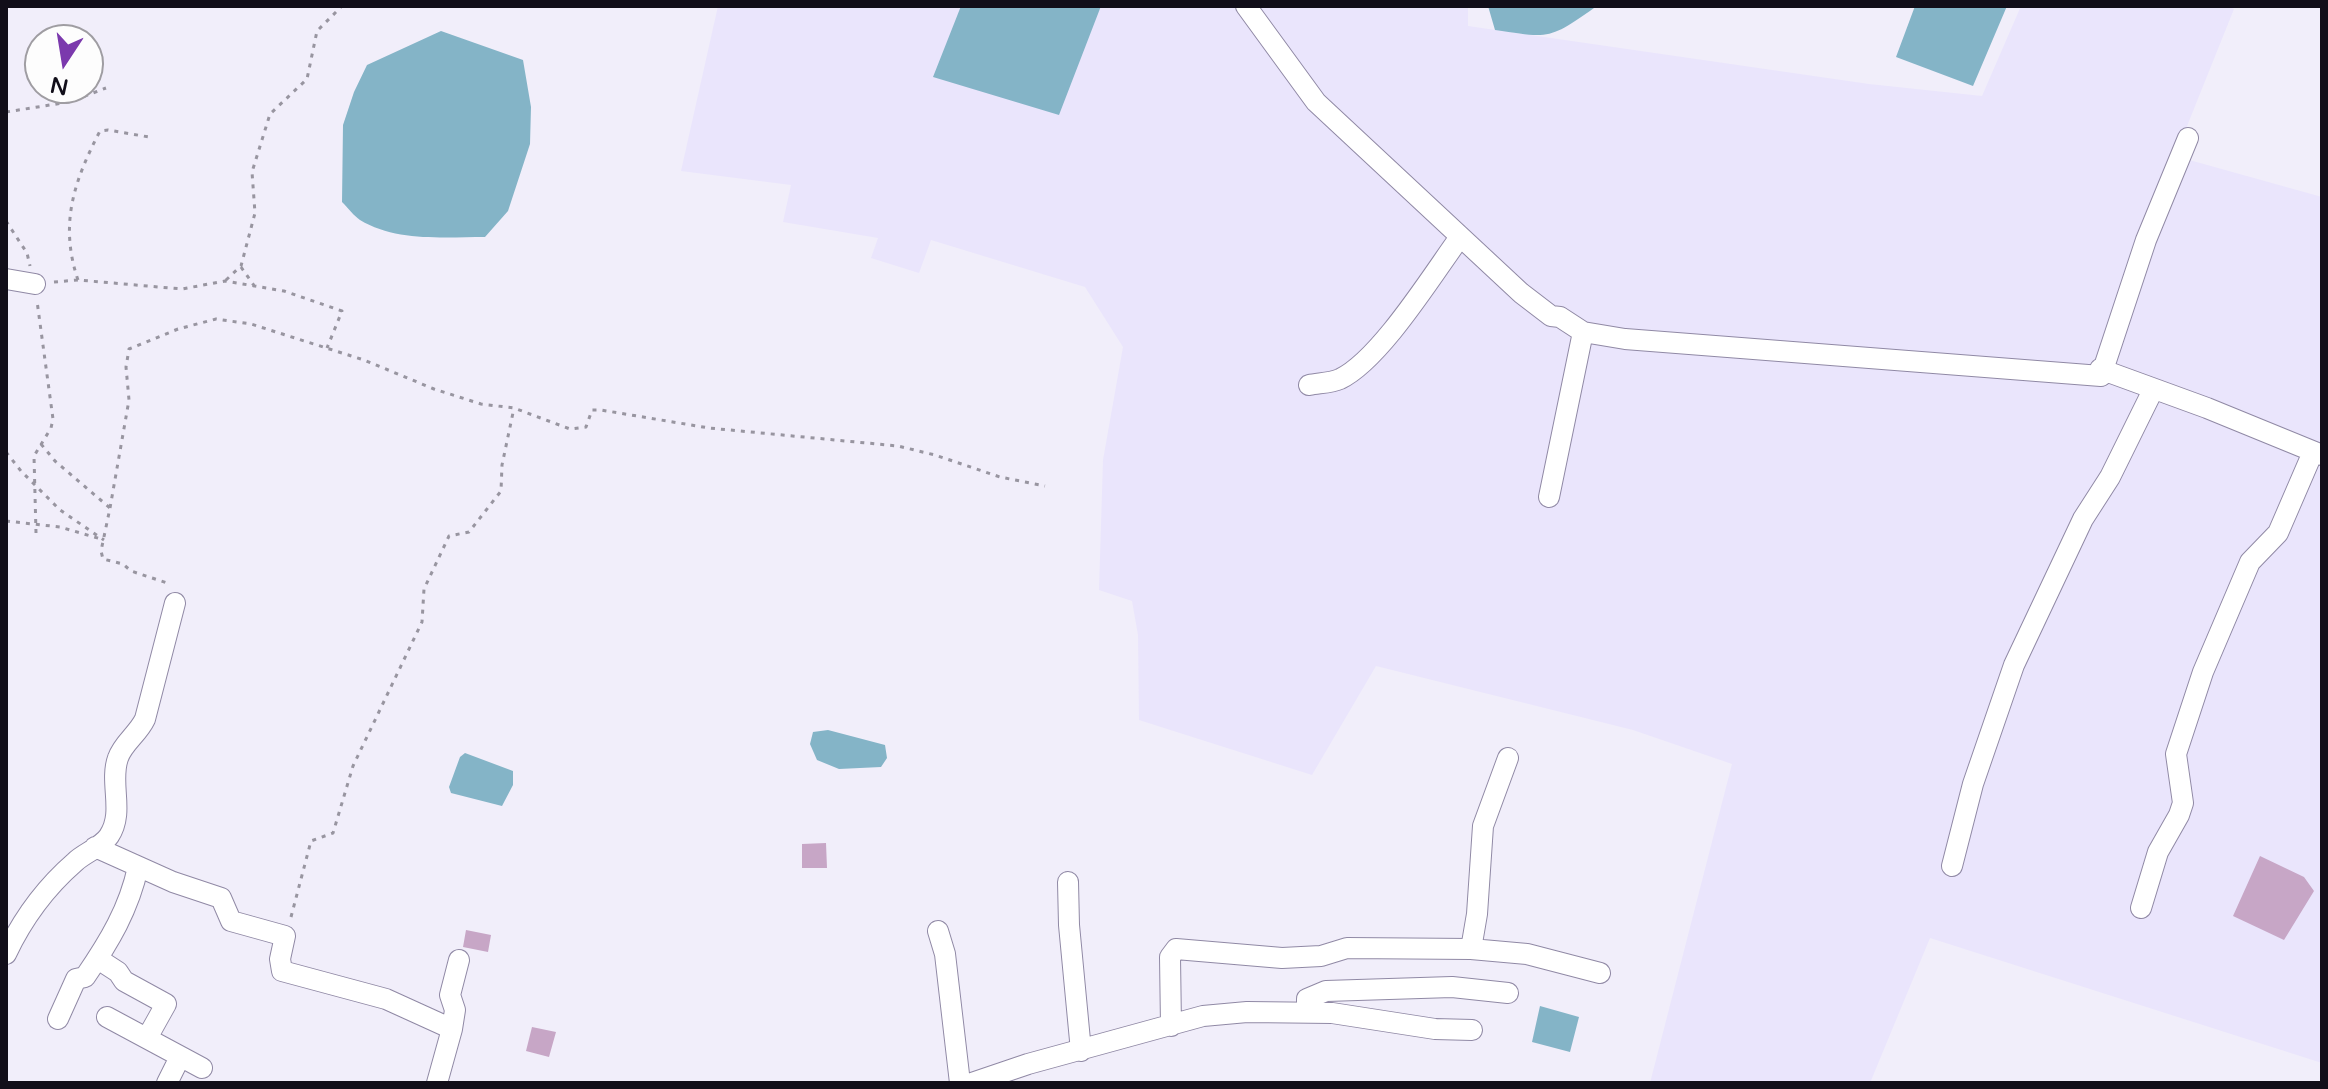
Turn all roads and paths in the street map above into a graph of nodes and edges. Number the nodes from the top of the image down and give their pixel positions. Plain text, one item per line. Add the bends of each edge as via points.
1 (342, 6) edge
2 (1246, 6) edge
3 (106, 88) dead end
4 (6, 112) edge
5 (149, 137) dead end
6 (2188, 138) dead end
7 (6, 221) edge
8 (1460, 237) junction
9 (241, 266) junction
10 (6, 279) edge
11 (78, 280) junction
12 (225, 281) junction
13 (35, 284) junction
14 (255, 287) junction
15 (1583, 332) junction
16 (327, 348) junction
17 (2101, 376) junction
18 (1309, 385) dead end
19 (2153, 390) junction
20 (514, 408) junction
21 (41, 444) junction
22 (6, 452) edge
23 (2317, 454) edge
24 (36, 486) junction
25 (1045, 486) dead end
26 (1549, 497) dead end
27 (110, 508) junction
28 (6, 521) edge
29 (36, 524) junction
30 (36, 533) dead end
31 (104, 540) junction
32 (175, 603) joint
33 (1508, 758) dead end
34 (95, 847) junction
35 (1952, 866) dead end
36 (138, 867) junction
37 (1068, 882) dead end
38 (2141, 908) dead end
39 (938, 931) dead end
40 (285, 936) junction
41 (1471, 949) junction
42 (6, 954) edge
43 (98, 959) junction
44 (459, 960) dead end
45 (1600, 973) dead end
46 (1508, 993) dead end
47 (1307, 1012) junction
48 (107, 1017) dead end
49 (58, 1019) dead end
50 (1171, 1026) junction
51 (452, 1029) junction
52 (1472, 1030) dead end
53 (147, 1038) junction
54 (1081, 1051) junction
55 (180, 1057) junction
56 (202, 1068) dead end
57 (167, 1083) edge
58 (437, 1083) edge
59 (960, 1083) edge
60 (972, 1083) edge

1 - 9 path via 317,31 307,79 270,114 252,172 255,213
2 - 8 street via 1316,102
3 - 4 path via 69,102
5 - 11 path via 108,130 100,131 95,141 76,180 71,205 71,259
6 - 17 street via 2146,240
7 - 13 path via 27,253
8 - 15 street via 1521,293
8 - 18 street via 1395,327 1356,369 1338,380
9 - 12 path
9 - 14 path
10 - 13 street
11 - 12 path via 182,289
11 - 13 path
12 - 14 path
13 - 21 path via 53,419
14 - 16 path via 342,311
15 - 17 street
15 - 26 street
16 - 20 path via 469,400
16 - 27 path via 251,324 216,319 129,349 129,400
17 - 19 street via 2100,369
19 - 23 street
19 - 35 street via 2083,519 2014,665 1973,784
20 - 25 path via 576,430 586,427 592,410 601,410 709,428 898,446
20 - 40 path via 501,491 469,532 449,536 424,589 422,622 353,766 333,833 311,841
21 - 24 path via 34,456
21 - 27 path
22 - 24 path
23 - 38 street via 2278,533 2250,562 2203,672 2176,754 2183,803 2158,852
24 - 29 path
24 - 31 path
27 - 31 path
28 - 29 path
29 - 30 path
29 - 31 path
31 - 32 path via 103,559 175,585
32 - 34 street via 145,719 116,765 116,816 108,839
33 - 41 street via 1483,826
34 - 36 street
34 - 42 street via 49,885
36 - 40 street via 221,898 231,921
36 - 43 street via 120,922
37 - 54 street
39 - 59 street
40 - 51 street via 282,971 386,999
41 - 45 street via 1527,954
41 - 50 street via 1347,948 1282,958 1176,949 1170,957
43 - 49 street via 85,977 76,979
43 - 53 street via 166,1004
44 - 51 street via 450,995 455,1010
46 - 47 street via 1452,987 1326,991 1307,999
47 - 50 street via 1203,1016
47 - 52 street
48 - 53 street
50 - 54 street
51 - 58 street
53 - 55 street
54 - 60 street
55 - 56 street
55 - 57 street

